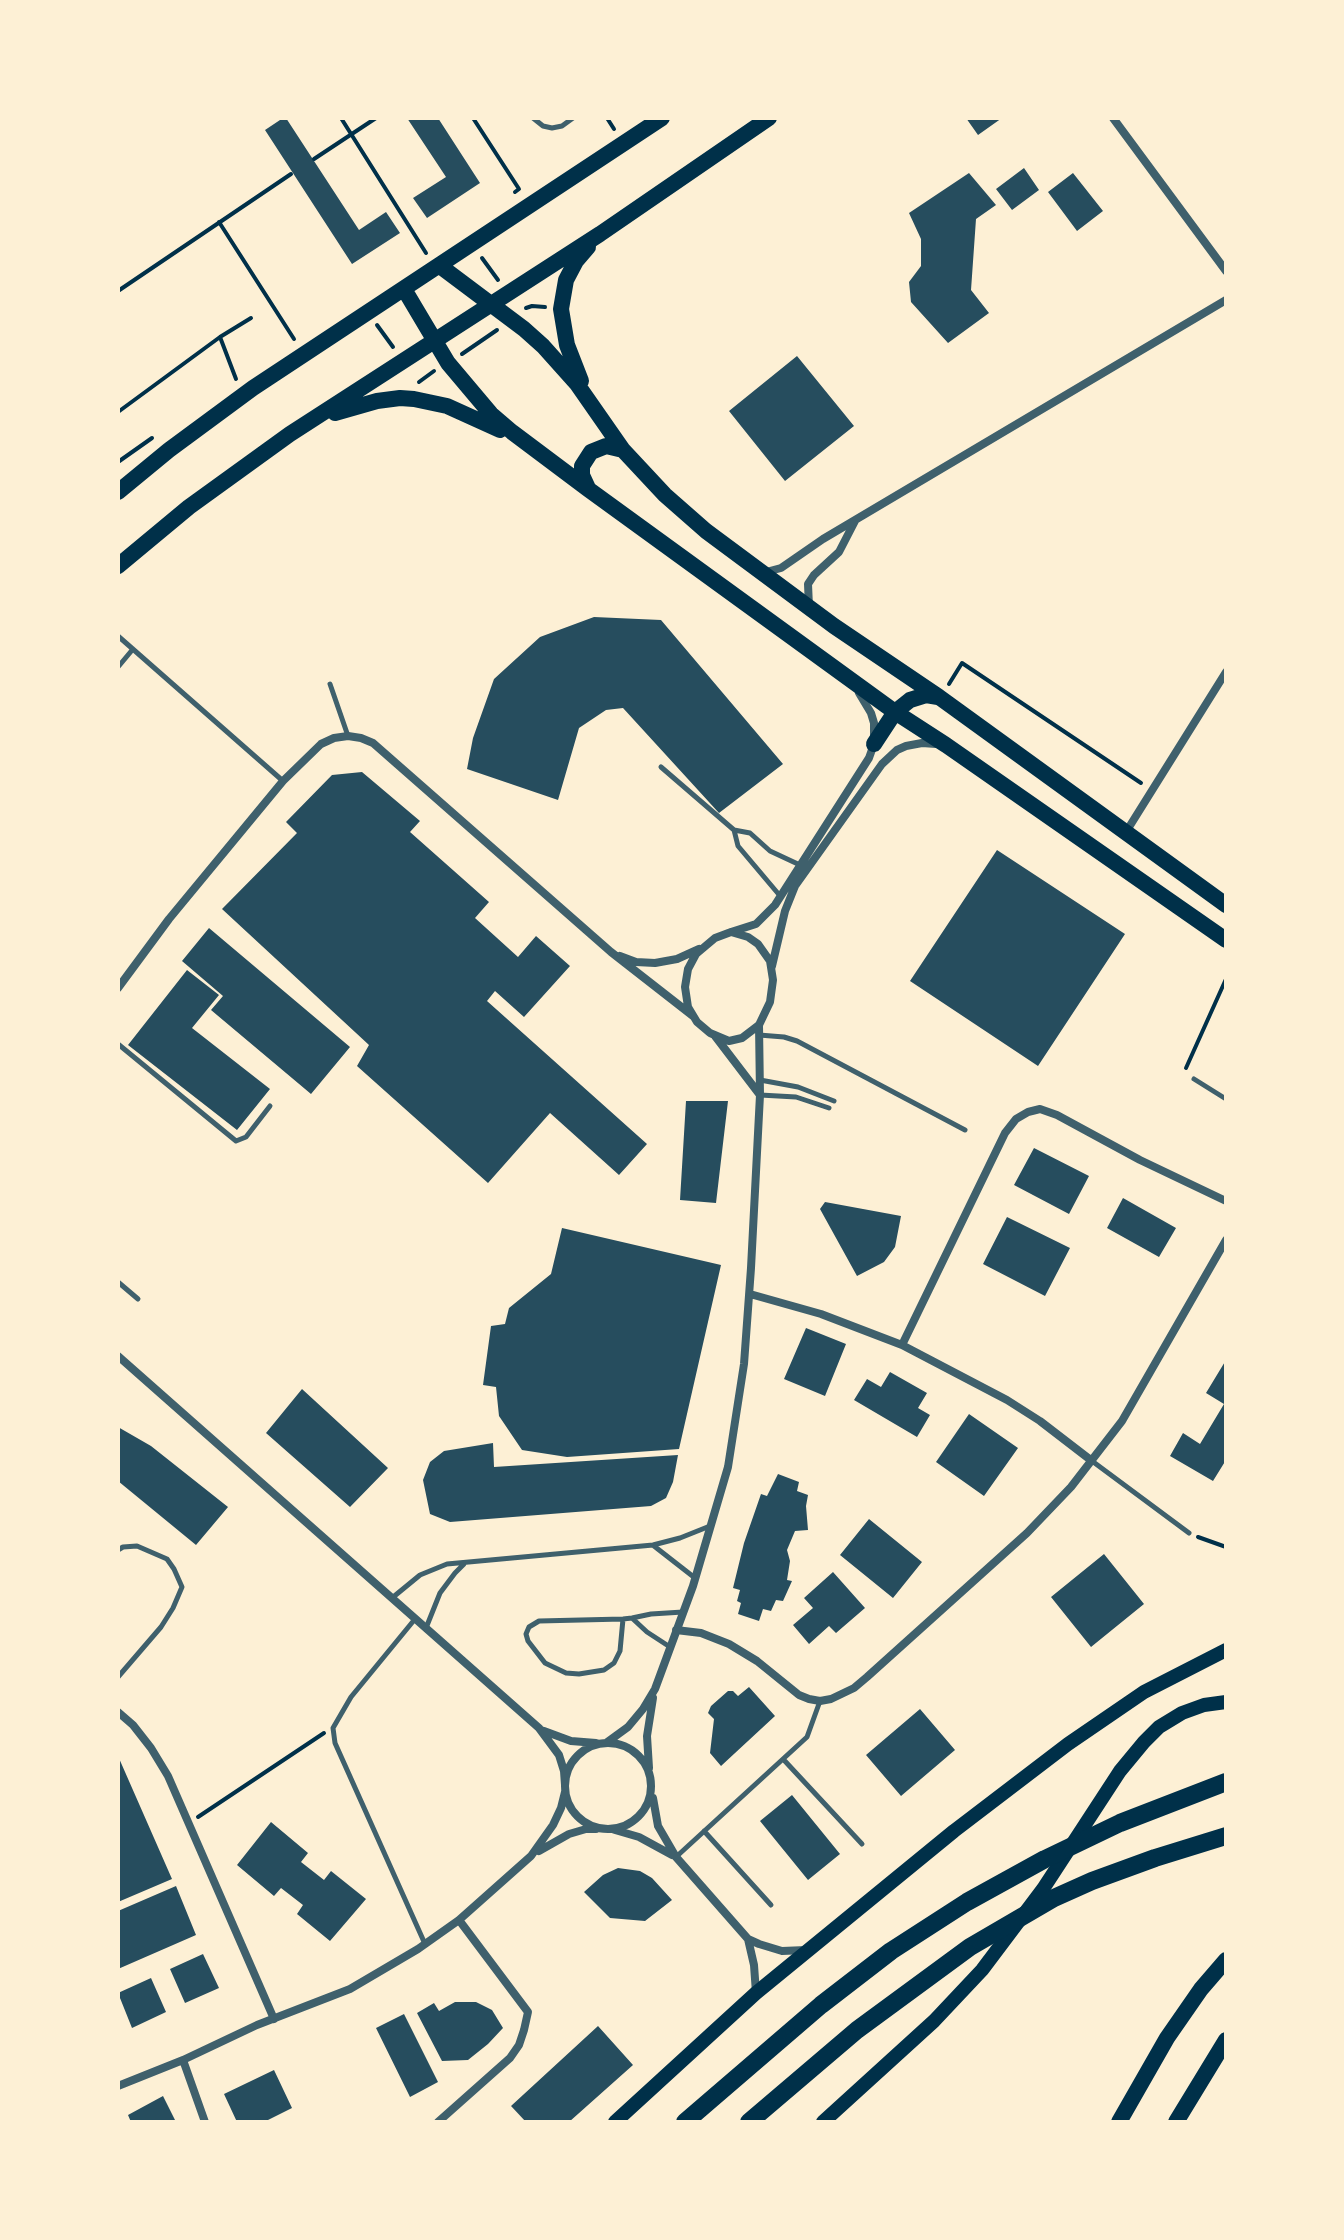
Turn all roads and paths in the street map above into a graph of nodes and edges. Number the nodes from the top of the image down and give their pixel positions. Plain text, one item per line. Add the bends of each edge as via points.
1 (341, 118) edge
2 (376, 118) edge
3 (473, 118) edge
4 (533, 118) edge
5 (573, 118) edge
6 (662, 118) edge
7 (769, 118) edge
8 (1113, 118) edge
9 (351, 134) junction
10 (314, 159) dead end
11 (291, 174) dead end
12 (507, 197) dead end
13 (219, 222) junction
14 (600, 234) junction
15 (472, 245) junction
16 (438, 267) junction
17 (1226, 271) edge
18 (404, 289) junction
19 (118, 291) edge
20 (509, 293) junction
21 (1226, 300) edge
22 (492, 304) junction
23 (561, 309) junction
24 (368, 312) junction
25 (251, 318) dead end
26 (510, 319) junction
27 (220, 337) junction
28 (434, 341) junction
29 (303, 355) junction
30 (404, 361) junction
31 (448, 363) junction
32 (236, 380) dead end
33 (414, 399) junction
34 (597, 411) junction
35 (118, 412) edge
36 (290, 434) junction
37 (531, 446) junction
38 (623, 450) junction
39 (121, 488) edge
40 (588, 489) junction
41 (856, 520) junction
42 (118, 566) edge
43 (762, 573) junction
44 (809, 607) junction
45 (118, 636) edge
46 (133, 649) junction
47 (118, 667) edge
48 (1226, 672) edge
49 (853, 682) junction
50 (330, 684) dead end
51 (939, 697) junction
52 (895, 712) junction
53 (348, 736) junction
54 (874, 744) junction
55 (946, 745) junction
56 (661, 767) dead end
57 (283, 781) junction
58 (1153, 791) junction
59 (734, 830) junction
60 (1126, 832) junction
61 (800, 865) junction
62 (781, 897) junction
63 (1226, 905) edge
64 (731, 932) junction
65 (1226, 940) edge
66 (703, 946) junction
67 (611, 952) junction
68 (771, 967) junction
69 (1226, 979) edge
70 (118, 988) edge
71 (1224, 991) edge
72 (693, 1016) junction
73 (759, 1025) junction
74 (759, 1035) junction
75 (714, 1036) junction
76 (118, 1044) edge
77 (1182, 1076) dead end
78 (1194, 1079) dead end
79 (760, 1080) junction
80 (760, 1095) junction
81 (1226, 1099) edge
82 (834, 1101) dead end
83 (270, 1106) dead end
84 (829, 1108) dead end
85 (965, 1130) dead end
86 (1226, 1201) edge
87 (1226, 1240) edge
88 (118, 1282) edge
89 (750, 1294) junction
90 (138, 1299) dead end
91 (902, 1345) junction
92 (118, 1356) edge
93 (1092, 1461) junction
94 (711, 1526) junction
95 (1189, 1533) joint
96 (653, 1545) junction
97 (1226, 1547) edge
98 (118, 1550) edge
99 (465, 1564) junction
100 (695, 1578) junction
101 (392, 1598) junction
102 (683, 1612) junction
103 (632, 1618) junction
104 (415, 1619) junction
105 (623, 1619) junction
106 (426, 1628) junction
107 (676, 1630) junction
108 (670, 1647) junction
109 (1226, 1650) edge
110 (118, 1677) edge
111 (655, 1689) junction
112 (820, 1701) junction
113 (1226, 1702) edge
114 (118, 1712) edge
115 (333, 1728) junction
116 (539, 1728) junction
117 (603, 1743) junction
118 (783, 1759) junction
119 (651, 1775) junction
120 (1226, 1782) edge
121 (652, 1786) junction
122 (565, 1789) junction
123 (189, 1822) junction
124 (606, 1829) junction
125 (704, 1831) junction
126 (1226, 1836) edge
127 (862, 1844) dead end
128 (531, 1856) junction
129 (676, 1857) junction
130 (771, 1905) dead end
131 (459, 1920) junction
132 (748, 1939) junction
133 (425, 1944) junction
134 (806, 1950) junction
135 (1226, 1960) edge
136 (756, 1993) junction
137 (274, 2019) junction
138 (1226, 2040) edge
139 (183, 2060) junction
140 (118, 2086) edge
141 (205, 2122) edge
142 (438, 2122) edge
143 (615, 2122) edge
144 (685, 2122) edge
145 (749, 2122) edge
146 (823, 2122) edge
147 (1119, 2122) edge
148 (1176, 2122) edge

1 - 9 path
2 - 9 path
3 - 12 path via 519,189
4 - 5 lane via 552,128
6 - 15 main road
7 - 14 main road
8 - 17 street
9 - 10 path
9 - 16 path
11 - 13 path
13 - 19 path
13 - 29 path
14 - 20 main road
14 - 23 main road via 570,271
15 - 16 main road
15 - 20 path
16 - 18 main road
16 - 22 main road
18 - 24 main road
18 - 28 main road
20 - 22 main road
21 - 41 street
22 - 26 main road
22 - 28 main road
23 - 26 path via 532,306
23 - 34 main road via 571,356
24 - 29 main road
24 - 30 path
25 - 27 path
26 - 31 path
26 - 34 main road via 543,346
27 - 32 path
27 - 35 path
28 - 30 main road
28 - 31 main road
29 - 39 main road
30 - 36 main road
31 - 33 path via 419,380
31 - 37 main road via 491,414
33 - 36 main road via 363,404
33 - 37 main road via 466,414
34 - 38 main road
36 - 42 main road
37 - 40 main road
38 - 40 main road via 606,446 591,452 582,466
38 - 43 main road via 665,495
40 - 49 main road
41 - 43 street via 781,568
41 - 44 street via 839,552 811,579
43 - 44 main road
44 - 51 main road
45 - 46 lane
46 - 47 lane
46 - 57 lane
48 - 58 street
49 - 52 main road
49 - 54 street via 871,713
50 - 53 lane
51 - 52 main road via 918,697
51 - 58 path via 962,663
51 - 60 main road
52 - 54 main road
52 - 55 main road
53 - 57 street via 321,744
53 - 67 street via 383,752
54 - 61 street
55 - 65 main road
55 - 68 street via 913,744 882,764 795,886
56 - 59 lane
57 - 70 street
58 - 60 street
59 - 61 lane via 750,833 770,851
59 - 62 lane via 738,846
60 - 63 main road
61 - 62 street
62 - 64 street via 756,924
64 - 66 street
64 - 68 street via 754,940
66 - 67 street via 655,963
66 - 72 street via 685,978
67 - 72 street
68 - 73 street via 772,994
69 - 71 path
71 - 77 path
72 - 75 street
73 - 74 street
73 - 75 street via 736,1040
74 - 79 street
74 - 85 lane via 797,1041
75 - 80 street
76 - 83 lane via 236,1141 246,1137
78 - 81 lane
79 - 80 street
79 - 82 lane
80 - 84 lane via 796,1097
80 - 89 street
86 - 91 street via 1057,1115 1028,1112 1005,1133
87 - 93 street via 1122,1421
88 - 90 lane
89 - 91 street
89 - 94 street via 736,1421
91 - 93 street via 1007,1400
92 - 101 street
93 - 95 lane
93 - 112 street via 1027,1533 867,1677
94 - 96 lane
94 - 100 street
95 - 97 path
96 - 99 lane
96 - 100 lane
98 - 110 lane via 137,1546 167,1559 182,1587 161,1627
99 - 101 lane via 447,1564 420,1575
99 - 106 lane via 440,1593
100 - 102 street
101 - 104 street
102 - 103 lane
102 - 107 street
103 - 105 lane
103 - 108 lane
104 - 106 street
104 - 115 lane via 351,1697
105 - 105 lane via 539,1621 526,1634 545,1663 579,1674 614,1663
106 - 116 street
107 - 108 street
107 - 112 street via 715,1637 799,1695
108 - 111 street
109 - 134 main road via 1144,1692 1068,1744
111 - 117 street via 628,1727
111 - 119 street via 647,1736
112 - 118 lane via 807,1737
113 - 146 main road via 1182,1713 1144,1742 982,1970
114 - 123 street via 151,1748
115 - 123 path
115 - 133 lane via 335,1743
116 - 117 street via 571,1741
116 - 122 street via 559,1755
117 - 119 street via 637,1753
117 - 122 street via 575,1758
118 - 125 lane
118 - 127 lane
119 - 121 street
120 - 144 highway via 1120,1823 967,1902 821,2005
121 - 124 street via 640,1816 626,1826
121 - 129 street via 658,1826
122 - 124 street via 577,1817
122 - 128 street via 553,1825
123 - 137 street
124 - 128 street via 569,1834
124 - 129 street via 639,1837
125 - 129 lane
125 - 130 lane
126 - 145 highway via 1092,1881 982,1940 857,2030
128 - 131 street
129 - 132 street
131 - 133 street
131 - 142 street via 528,2012 510,2058
132 - 134 street via 770,1949
132 - 136 street
133 - 137 street via 350,1989
134 - 136 main road
135 - 147 main road via 1176,2025
136 - 143 main road
137 - 139 street
138 - 148 main road
139 - 140 street
139 - 141 street

